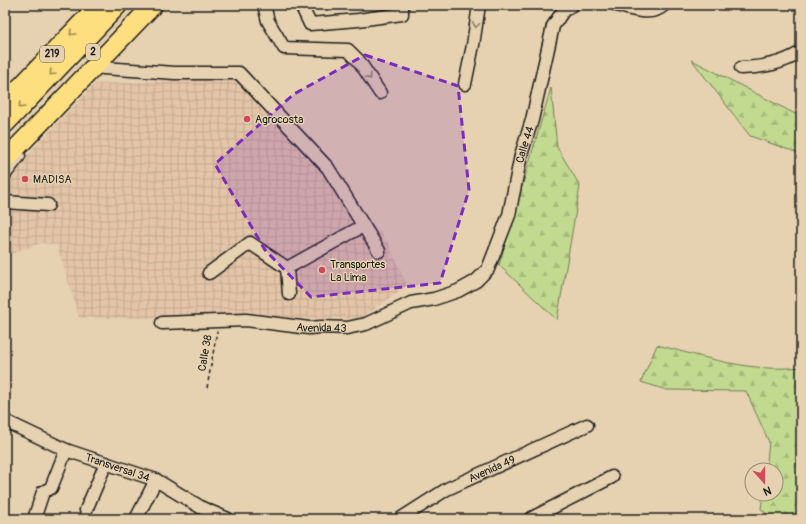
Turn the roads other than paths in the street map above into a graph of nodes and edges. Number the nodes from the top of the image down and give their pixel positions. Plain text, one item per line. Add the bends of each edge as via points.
1 (99, 5) edge
2 (118, 5) edge
3 (138, 5) edge
4 (153, 5) edge
5 (264, 5) edge
6 (301, 5) edge
7 (402, 5) edge
8 (479, 5) edge
9 (572, 5) edge
10 (616, 5) edge
11 (664, 5) edge
12 (801, 52) edge
13 (102, 64) junction
14 (741, 68) dead end
15 (465, 84) dead end
16 (380, 93) dead end
17 (43, 94) junction
18 (5, 103) edge
19 (5, 124) edge
20 (7, 155) edge
21 (5, 174) edge
22 (5, 202) edge
23 (48, 205) dead end
24 (363, 226) junction
25 (379, 251) dead end
26 (287, 268) junction
27 (209, 273) dead end
28 (472, 283) joint
29 (289, 294) dead end
30 (162, 323) dead end
31 (5, 421) edge
32 (587, 425) dead end
33 (66, 450) junction
34 (106, 463) junction
35 (612, 477) dead end
36 (156, 480) junction
37 (86, 510) dead end
38 (34, 519) edge
39 (136, 519) edge
40 (228, 519) edge
41 (400, 519) edge
42 (530, 519) edge

1 -> 18 highway, 219
2 -> 17 highway, 2
3 - 17 highway, 2
4 - 13 highway
5 -> 16 street via 268,21 284,48 348,50 359,61
6 - 7 street via 310,24 402,14
8 -> 15 street
9 - 28 street, Calle 44 via 563,11 553,26 509,215 496,252 488,269
10 - 11 street via 643,12 659,10
12 - 14 street via 769,66
13 - 20 highway
13 - 21 street
13 - 24 street via 175,73 239,73 328,168
17 -> 19 highway, 2
17 - 20 highway, 2
22 - 23 street
24 - 25 street
24 - 26 street
26 - 27 street via 250,243
26 - 29 street
28 - 30 street, Avenida 43 via 458,291 411,303 366,324 347,328 309,328 246,320
31 - 33 street, Transversal 34
32 - 41 street, Avenida 49 via 447,489
33 - 34 street, Transversal 34
33 - 38 street via 51,488 43,492
34 - 36 street, Transversal 34
34 - 37 street
35 - 42 street
36 - 39 street
36 - 40 street, Transversal 34 via 202,508

